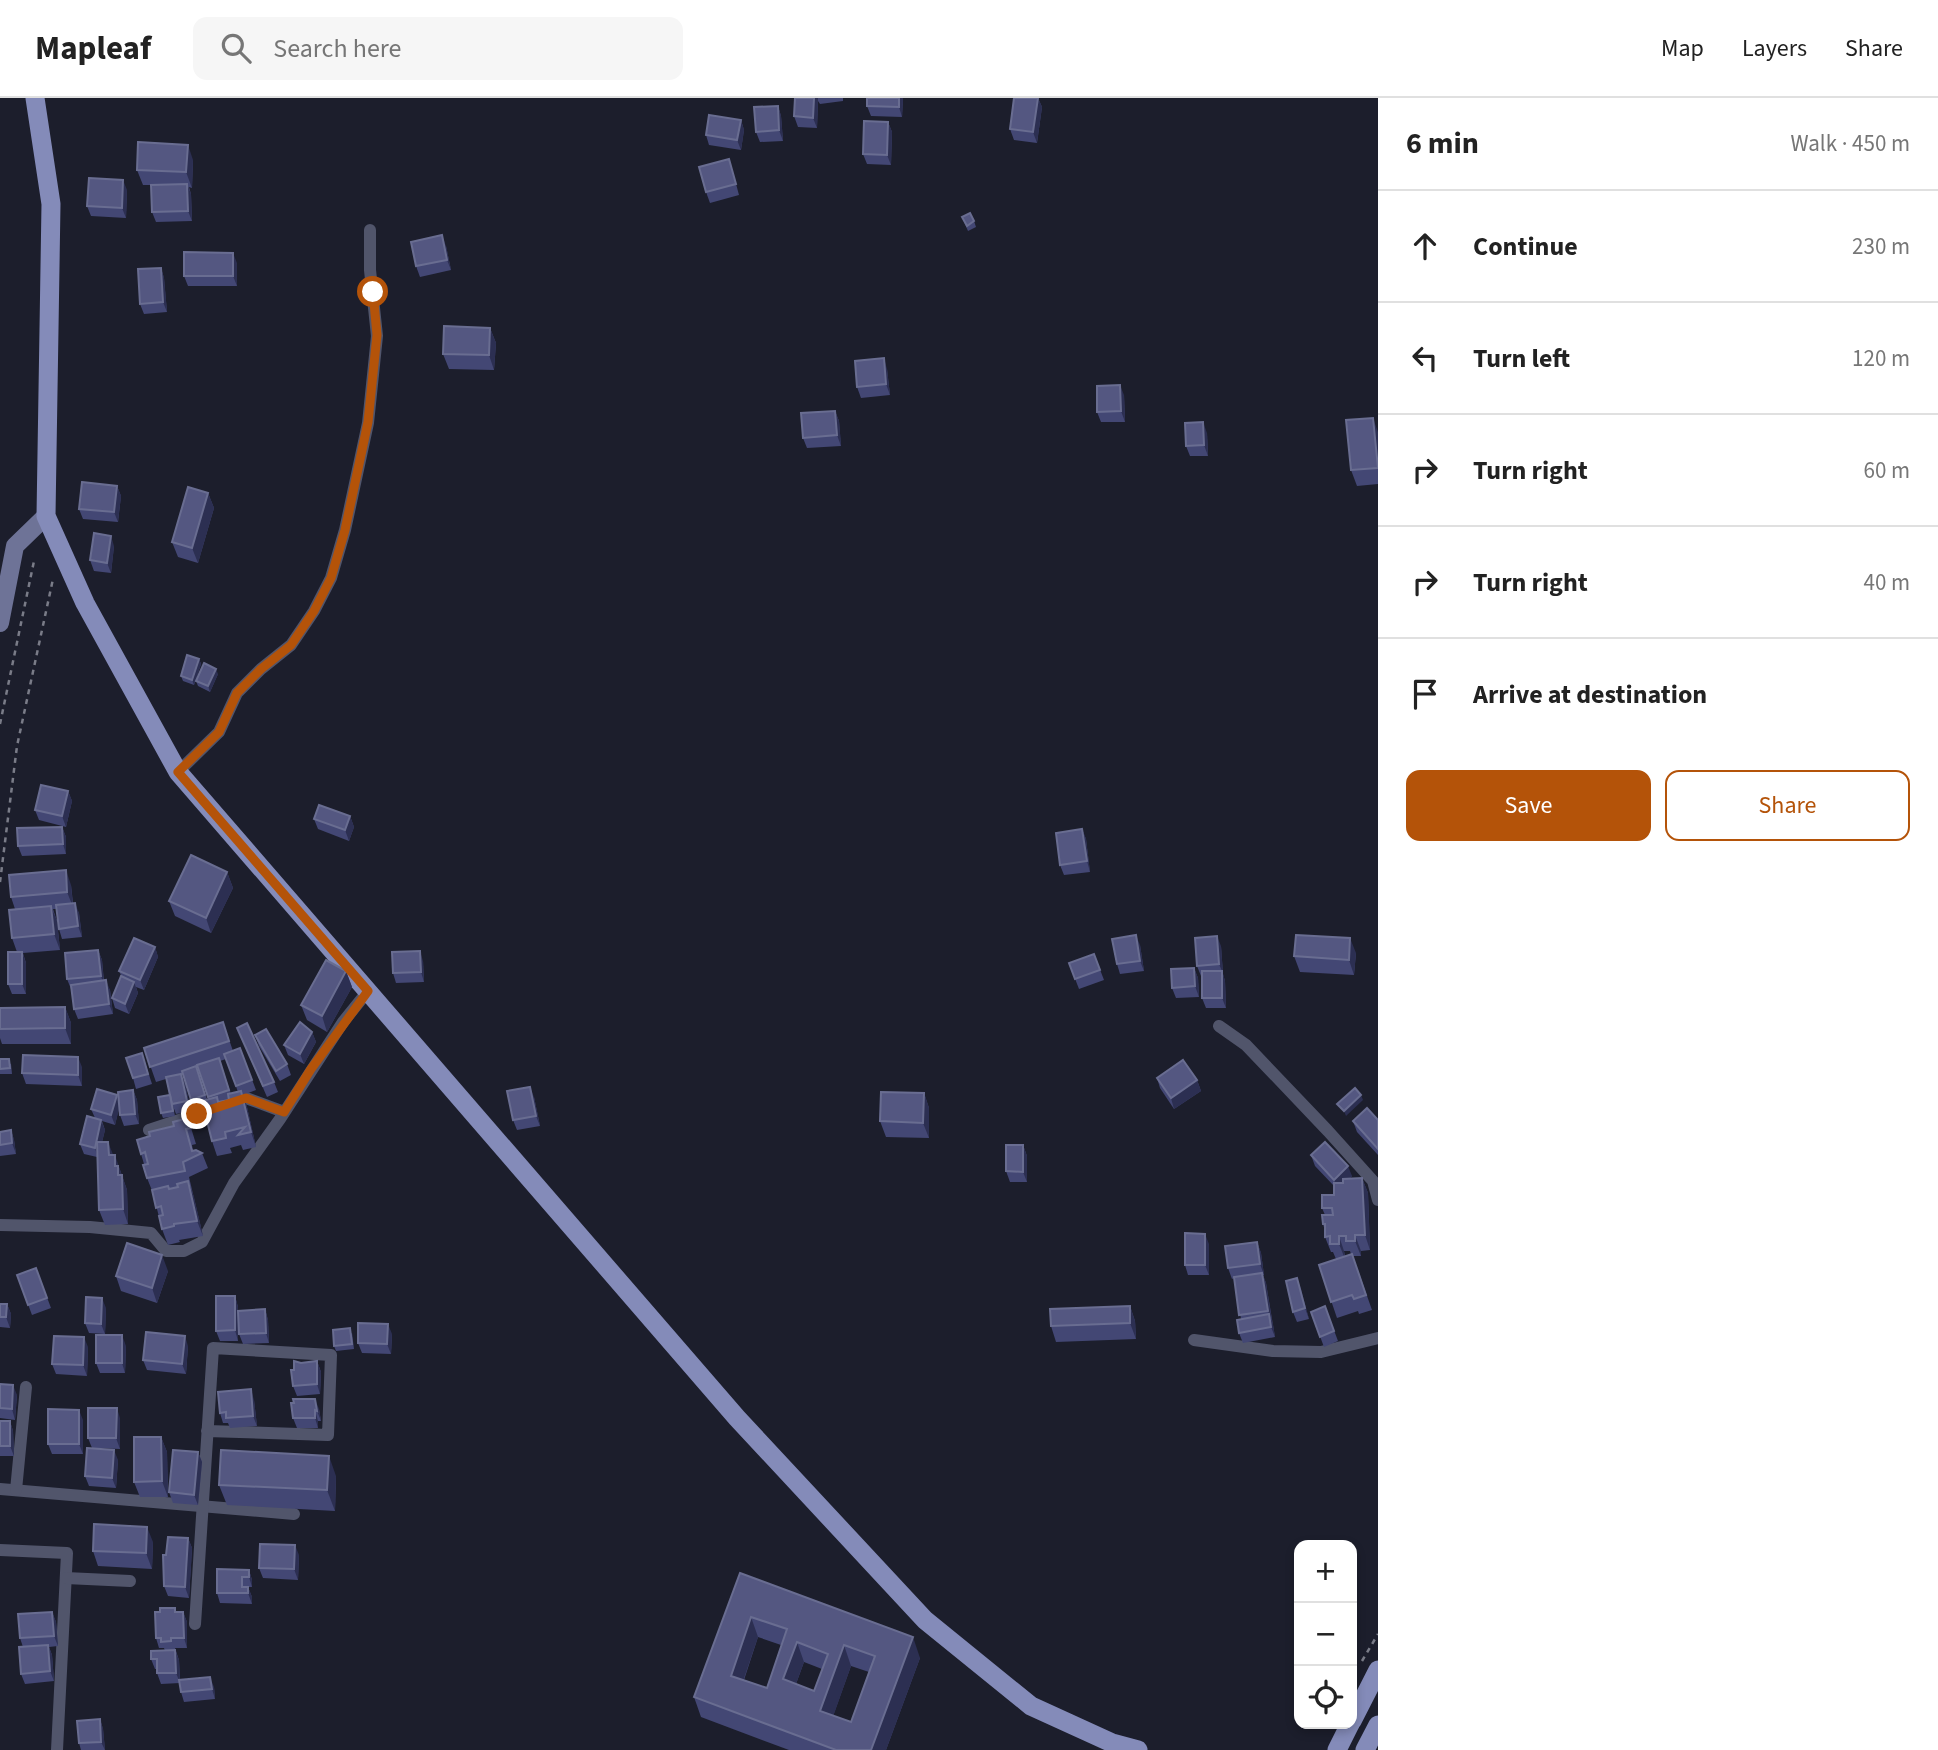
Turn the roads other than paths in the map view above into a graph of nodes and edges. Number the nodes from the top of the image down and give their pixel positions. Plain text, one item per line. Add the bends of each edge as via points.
1 (35, 98) edge
2 (370, 230) dead end
3 (46, 516) junction
4 (0, 623) edge
5 (178, 772) junction
6 (368, 991) junction
7 (1219, 1026) dead end
8 (284, 1112) junction
9 (149, 1130) edge
10 (1378, 1200) edge
11 (0, 1226) edge
12 (1378, 1338) edge
13 (1194, 1340) dead end
14 (26, 1387) dead end
15 (207, 1430) junction
16 (0, 1489) edge
17 (16, 1490) junction
18 (202, 1506) junction
19 (294, 1514) dead end
20 (0, 1550) edge
21 (66, 1578) junction
22 (130, 1581) dead end
23 (194, 1624) dead end
24 (1378, 1670) edge
25 (1357, 1710) edge
26 (1378, 1724) edge
27 (1348, 1729) edge
28 (57, 1750) edge
29 (1138, 1750) edge
30 (1337, 1750) edge
31 (1365, 1750) edge

1 - 3 main road via 51,204
2 - 5 street via 377,335 368,422 331,578 291,645 237,693 219,732
3 - 4 main road via 15,546
3 - 5 main road via 85,603
5 - 6 main road
6 - 8 street
6 - 29 main road via 737,1418 925,1620 1031,1706
7 - 10 street via 1245,1045 1373,1181
8 - 9 street via 246,1098
8 - 11 street via 234,1182 202,1242 184,1251 166,1251 151,1233
12 - 13 street via 1321,1352 1273,1351
14 - 17 street
15 - 15 street via 213,1348 331,1355 328,1435
15 - 18 street
16 - 17 street
17 - 18 street
18 - 19 street
18 - 23 street
20 - 21 street via 67,1553
21 - 22 street
21 - 28 street
24 - 25 main road
26 - 31 main road
27 - 30 main road

